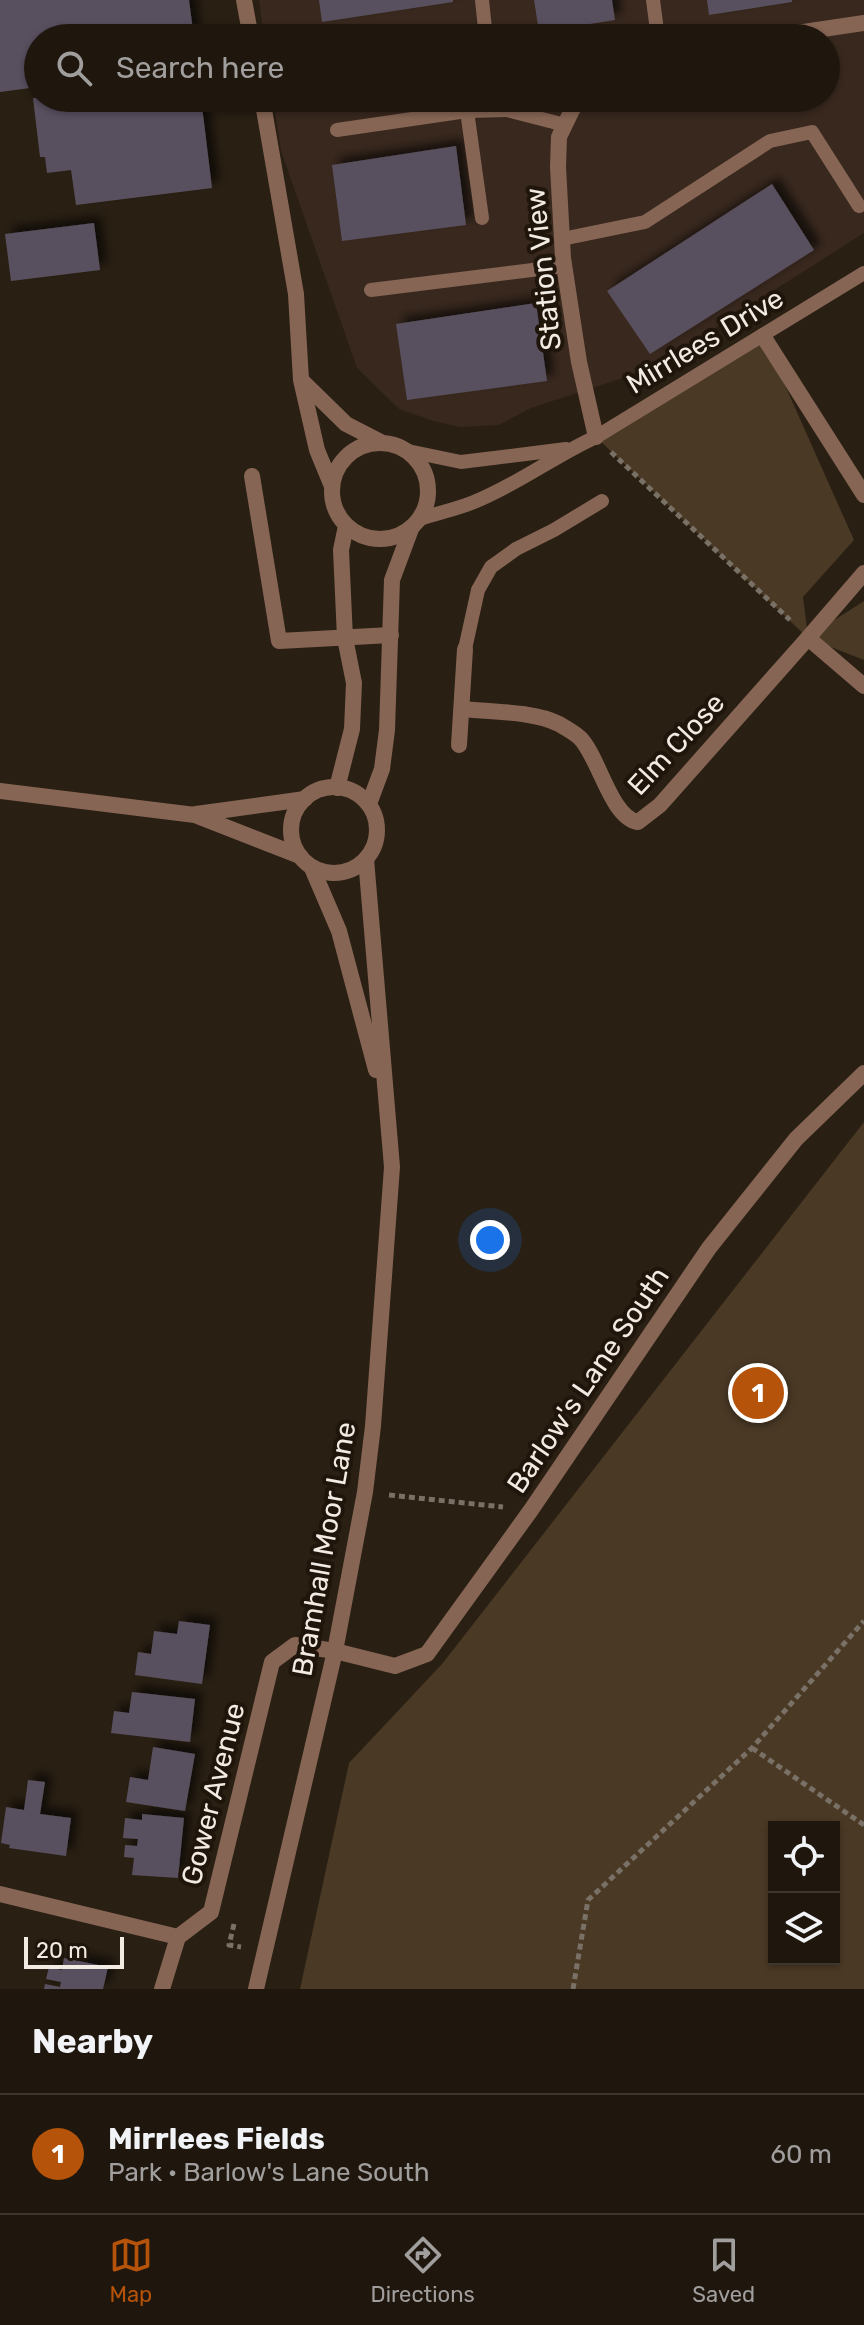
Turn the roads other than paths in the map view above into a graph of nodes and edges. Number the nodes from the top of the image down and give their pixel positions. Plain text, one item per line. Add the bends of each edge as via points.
1 (244, 0) edge
2 (482, 0) edge
3 (653, 0) edge
4 (864, 23) edge
5 (248, 24) edge
6 (485, 24) edge
7 (656, 24) edge
8 (840, 27) edge
9 (264, 112) edge
10 (460, 112) edge
11 (467, 112) edge
12 (527, 112) edge
13 (572, 112) edge
14 (565, 125) junction
15 (337, 130) dead end
16 (859, 206) dead end
17 (482, 218) dead end
18 (562, 239) junction
19 (564, 266) junction
20 (864, 273) edge
21 (371, 290) dead end
22 (763, 336) junction
23 (301, 380) junction
24 (596, 437) junction
25 (381, 442) junction
26 (570, 449) junction
27 (408, 451) junction
28 (252, 476) dead end
29 (331, 484) junction
30 (864, 495) edge
31 (602, 501) dead end
32 (416, 524) junction
33 (346, 526) junction
34 (864, 573) edge
35 (391, 635) junction
36 (345, 638) junction
37 (808, 638) junction
38 (465, 649) joint
39 (864, 686) edge
40 (462, 709) junction
41 (459, 745) dead end
42 (337, 788) junction
43 (0, 791) edge
44 (305, 799) junction
45 (369, 804) junction
46 (195, 815) junction
47 (366, 859) junction
48 (306, 862) junction
49 (864, 1073) edge
50 (387, 1110) junction
51 (335, 1651) junction
52 (0, 1894) edge
53 (178, 1937) junction
54 (162, 1989) edge
55 (256, 1989) edge

1 - 5 street
2 - 6 lane
3 - 7 lane
4 - 8 street
9 - 23 street via 296,294
10 - 15 lane
11 - 17 lane
12 - 14 lane
13 - 14 street, Station View
14 - 18 street, Station View via 558,167
16 - 18 lane via 812,132 770,141 645,222
18 - 19 street, Station View
19 - 21 lane
19 - 24 street, Station View
20 - 22 lane, Mirrlees Drive
22 - 24 lane, Mirrlees Drive
22 - 30 street
23 - 25 street via 346,424
23 - 29 street via 317,450
24 - 26 lane, Mirrlees Drive
25 - 27 street
25 - 29 street via 350,452
26 - 27 lane, Mirrlees Drive via 461,462
26 - 32 lane, Mirrlees Drive via 475,501
27 - 32 street via 424,470 428,487
28 - 36 street via 279,641
29 - 33 street via 338,518
31 - 38 lane via 491,567 478,590
32 - 33 street via 378,541 361,538
32 - 35 street via 392,580
33 - 36 street via 341,550
34 - 37 street
35 - 36 street
35 - 45 street via 382,769
36 - 42 street via 354,683 352,729
37 - 39 street
37 - 40 street, Elm Close via 660,805 638,822 618,808 581,739 559,724
38 - 40 street
40 - 41 street
42 - 44 street
42 - 45 street
43 - 46 street
44 - 46 street
44 - 48 street via 291,826 293,842
45 - 47 street via 377,833
46 - 48 street
47 - 48 street via 338,873 324,873
47 - 50 street, Bramhall Moor Lane
48 - 50 street, Bramhall Moor Lane via 339,931
49 - 51 street, Barlow's Lane South via 796,1139 709,1248 427,1654 395,1666
50 - 51 street, Bramhall Moor Lane via 392,1167 373,1426
51 - 53 street, Gower Avenue via 295,1645 272,1662 211,1912
51 - 55 street, Bramhall Moor Lane
52 - 53 street
53 - 54 street

